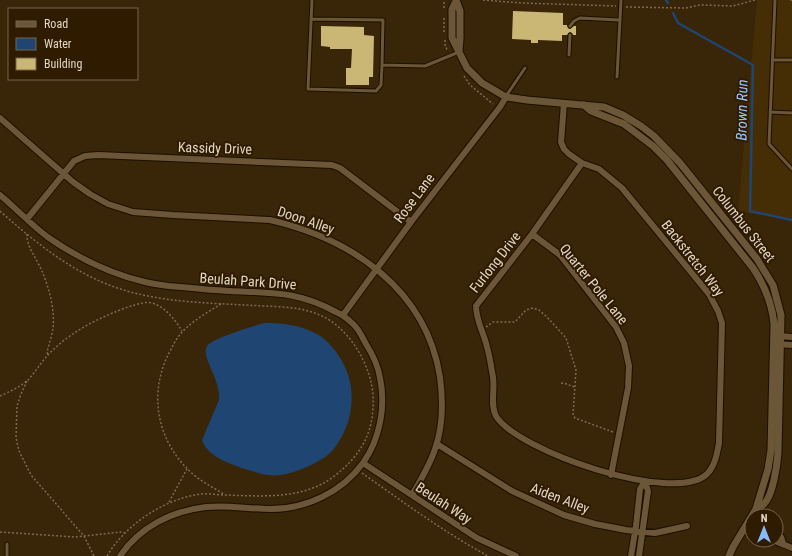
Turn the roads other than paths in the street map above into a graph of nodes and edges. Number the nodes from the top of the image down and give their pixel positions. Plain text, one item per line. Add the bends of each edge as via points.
1 (312, 0) edge
2 (456, 0) edge
3 (621, 0) edge
4 (776, 0) edge
5 (311, 19) junction
6 (619, 20) junction
7 (570, 26) dead end
8 (570, 35) dead end
9 (459, 52) junction
10 (569, 55) dead end
11 (773, 60) junction
12 (792, 60) edge
13 (382, 65) junction
14 (525, 68) dead end
15 (617, 77) dead end
16 (506, 96) junction
17 (564, 103) junction
18 (770, 112) junction
19 (792, 113) edge
20 (0, 118) edge
21 (582, 163) junction
22 (792, 168) edge
23 (64, 174) junction
24 (0, 195) edge
25 (27, 218) junction
26 (411, 222) junction
27 (532, 234) junction
28 (377, 270) junction
29 (343, 315) junction
30 (778, 336) junction
31 (792, 337) edge
32 (778, 345) junction
33 (792, 345) edge
34 (437, 444) junction
35 (363, 463) junction
36 (611, 475) junction
37 (645, 481) junction
38 (412, 495) junction
39 (756, 508) edge
40 (687, 526) dead end
41 (744, 531) edge
42 (638, 532) junction
43 (7, 544) dead end
44 (7, 556) edge
45 (120, 556) edge
46 (516, 556) edge
47 (631, 556) edge
48 (639, 556) edge
49 (729, 556) edge

1 - 5 lane
2 - 9 street via 460,11
3 - 6 lane
4 - 11 lane
5 - 13 lane via 383,20
5 - 13 lane via 308,89 376,91 381,85
6 - 7 lane via 580,18
6 - 15 lane
8 - 10 lane
9 - 13 lane via 425,66
9 - 16 street, Columbus Street via 468,68 482,83
11 - 12 lane
11 - 18 lane
14 - 16 lane
16 - 17 street, Columbus Street
16 - 26 street, Rose Lane
17 - 21 street, Backstretch Way via 561,142 569,154
17 - 30 street, Columbus Street via 584,105 591,111 624,124 667,160 762,281 768,294
18 - 19 lane
18 - 22 lane via 769,144
20 - 23 street, Doon Alley
21 - 27 street, Furlong Drive
21 - 37 street, Backstretch Way via 599,169 622,188 709,294 722,323 717,456 707,474 697,480 682,483
23 - 25 street, Kassidy Drive
23 - 26 street, Kassidy Drive via 74,161 85,156 98,155 332,165 340,168
23 - 28 street, Doon Alley via 96,198 133,212 285,223 337,243
24 - 25 street, Beulah Park Drive
25 - 29 street, Beulah Park Drive via 48,237 82,258 112,272 146,283 201,290 293,295 325,305
26 - 28 street, Rose Lane
27 - 36 street, Quarter Pole Lane via 560,255 616,327 624,343 629,366 628,383
27 - 36 street, Furlong Drive via 476,306 493,380 493,409 502,423 515,433 547,450
28 - 29 street, Rose Lane
28 - 34 street, Doon Alley via 405,297 429,336 438,364 442,390
29 - 35 street, Beulah Park Drive via 357,328 371,351 382,384 382,415
30 - 31 street
30 - 32 street, Columbus Street
32 - 33 street
32 - 39 street, Columbus Street via 768,469
34 - 38 street, Doon Alley
34 - 42 street, Aiden Alley via 512,491 564,515
35 - 38 street, Beulah Way
35 - 45 street, Beulah Park Drive via 334,491 298,506 273,509 205,508 164,518 142,532
36 - 37 street, Furlong Drive
37 - 42 street via 640,489
38 - 46 street, Beulah Way via 477,538
40 - 42 street, Aiden Alley via 655,533
41 - 49 street, Columbus Street
42 - 47 street
42 - 48 street
43 - 44 lane

